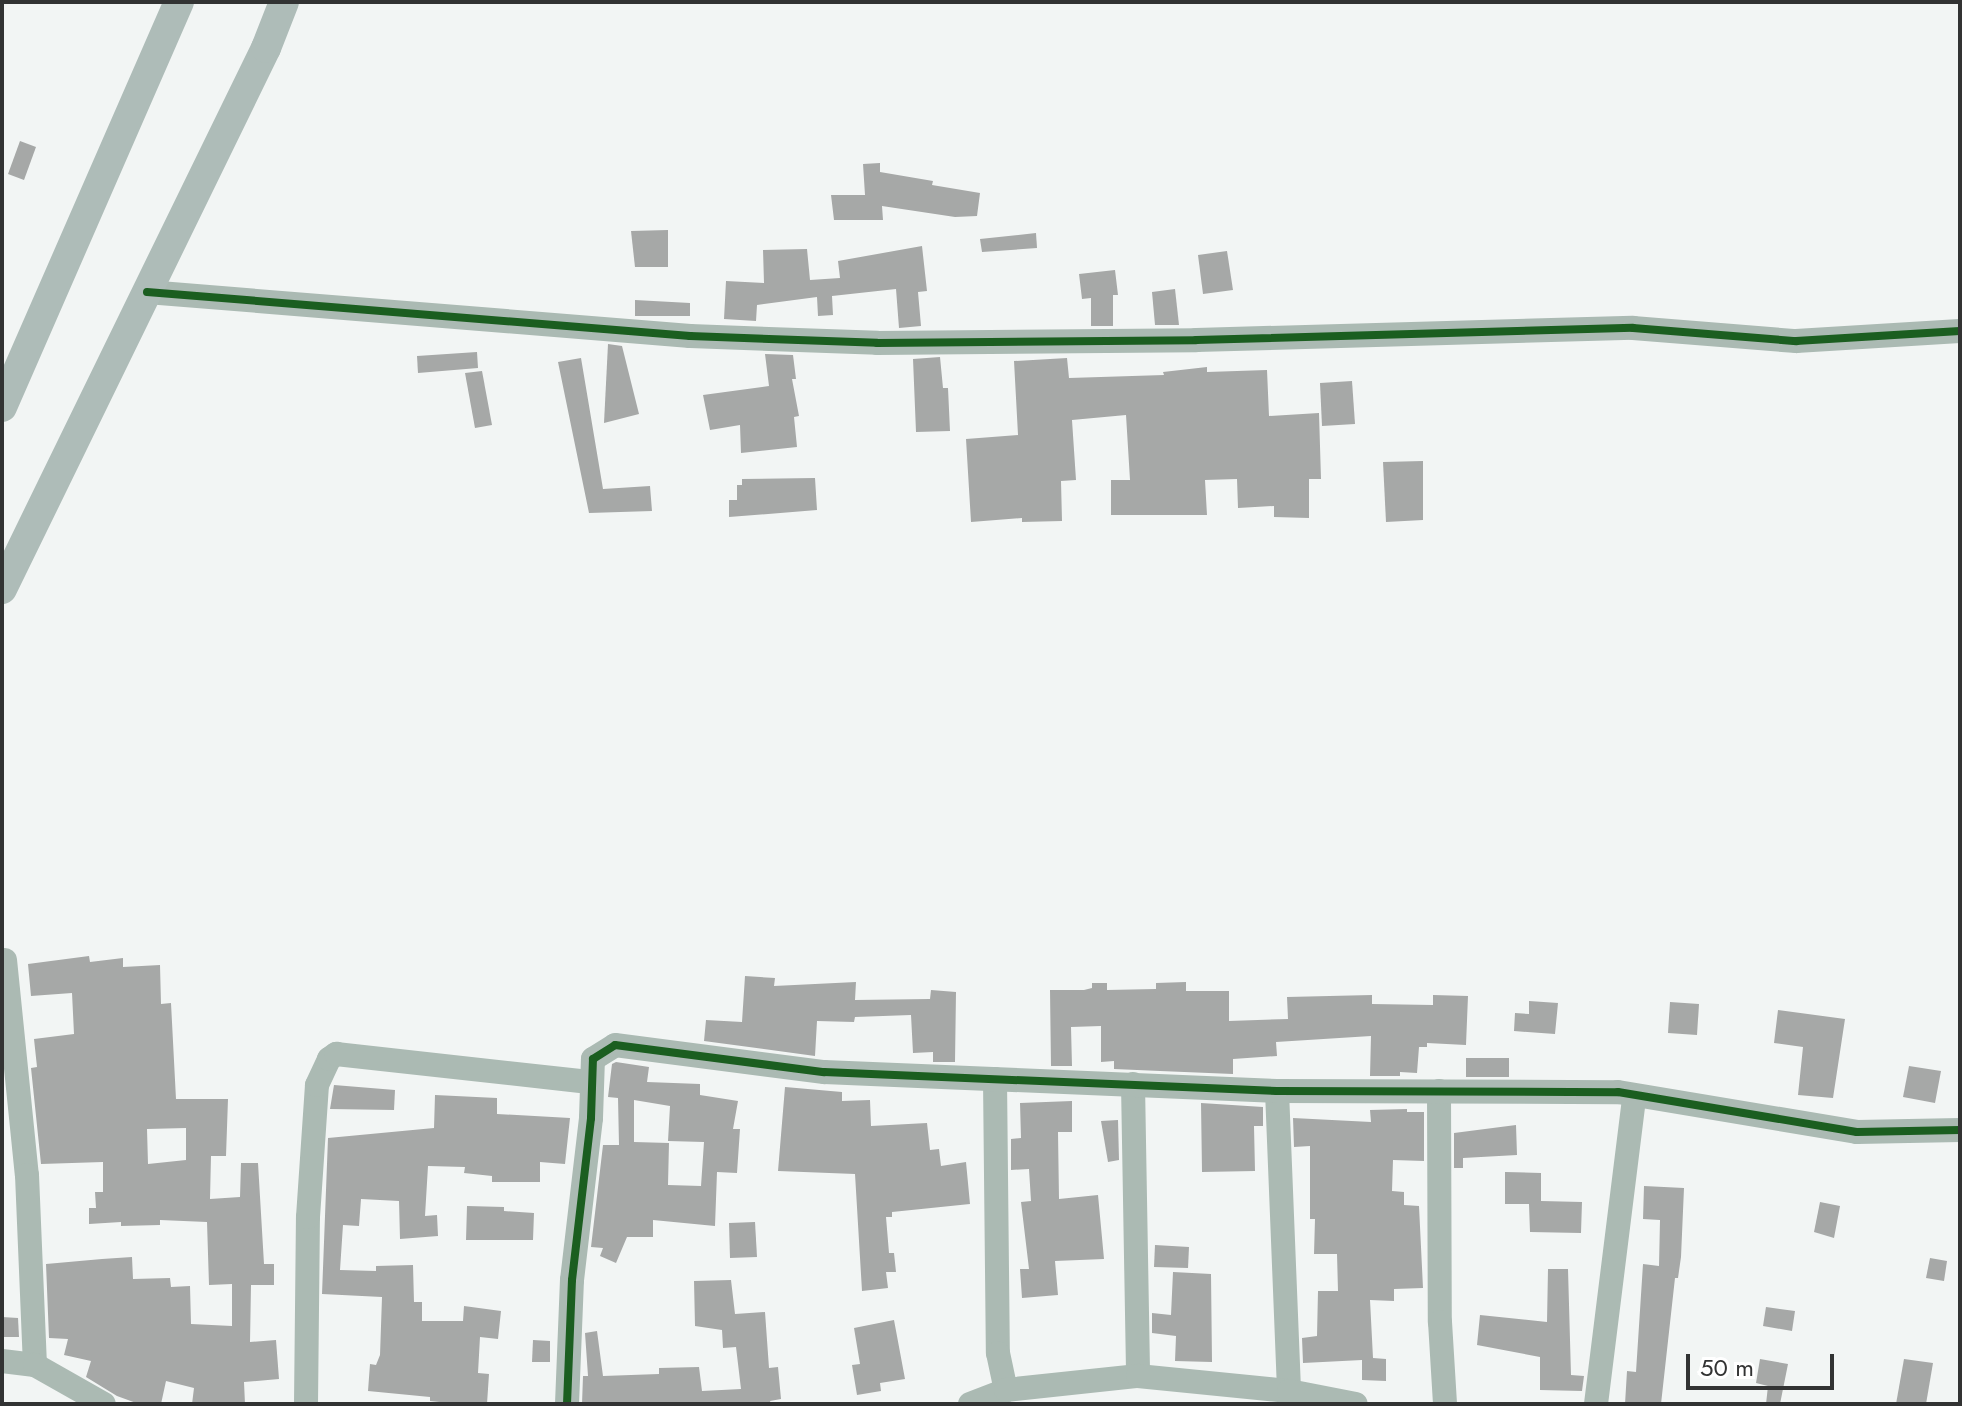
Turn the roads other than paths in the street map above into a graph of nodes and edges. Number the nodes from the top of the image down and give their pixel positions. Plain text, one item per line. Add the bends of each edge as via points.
1 (179, 2) edge
2 (284, 2) edge
3 (147, 292) junction
4 (1960, 331) edge
5 (2, 407) edge
6 (2, 589) edge
7 (5, 960) dead end
8 (995, 1079) junction
9 (591, 1082) junction
10 (1133, 1084) junction
11 (1277, 1091) junction
12 (1439, 1091) junction
13 (1634, 1097) junction
14 (1960, 1130) edge
15 (2, 1361) edge
16 (35, 1365) junction
17 (1138, 1376) junction
18 (1006, 1390) junction
19 (1289, 1391) junction
20 (104, 1404) edge
21 (306, 1404) edge
22 (567, 1404) edge
23 (970, 1404) edge
24 (1356, 1404) edge
25 (1445, 1404) edge
26 (1596, 1404) edge

1 - 5 main road
2 - 3 main road
3 - 4 street via 690,336 877,343 1633,328 1796,341
3 - 6 main road
7 - 16 street via 27,1175
8 - 9 street via 824,1072 615,1045 593,1059
8 - 10 street
8 - 18 street via 998,1353
9 - 21 street via 336,1054 329,1059 317,1085 308,1217
9 - 22 street via 572,1280
10 - 11 street
10 - 17 street
11 - 12 street
11 - 19 street
12 - 13 street via 1618,1092
12 - 25 street
13 - 14 street via 1857,1132
13 - 26 street
15 - 16 street
16 - 20 street
17 - 18 street
17 - 19 street
18 - 23 street
19 - 24 street

